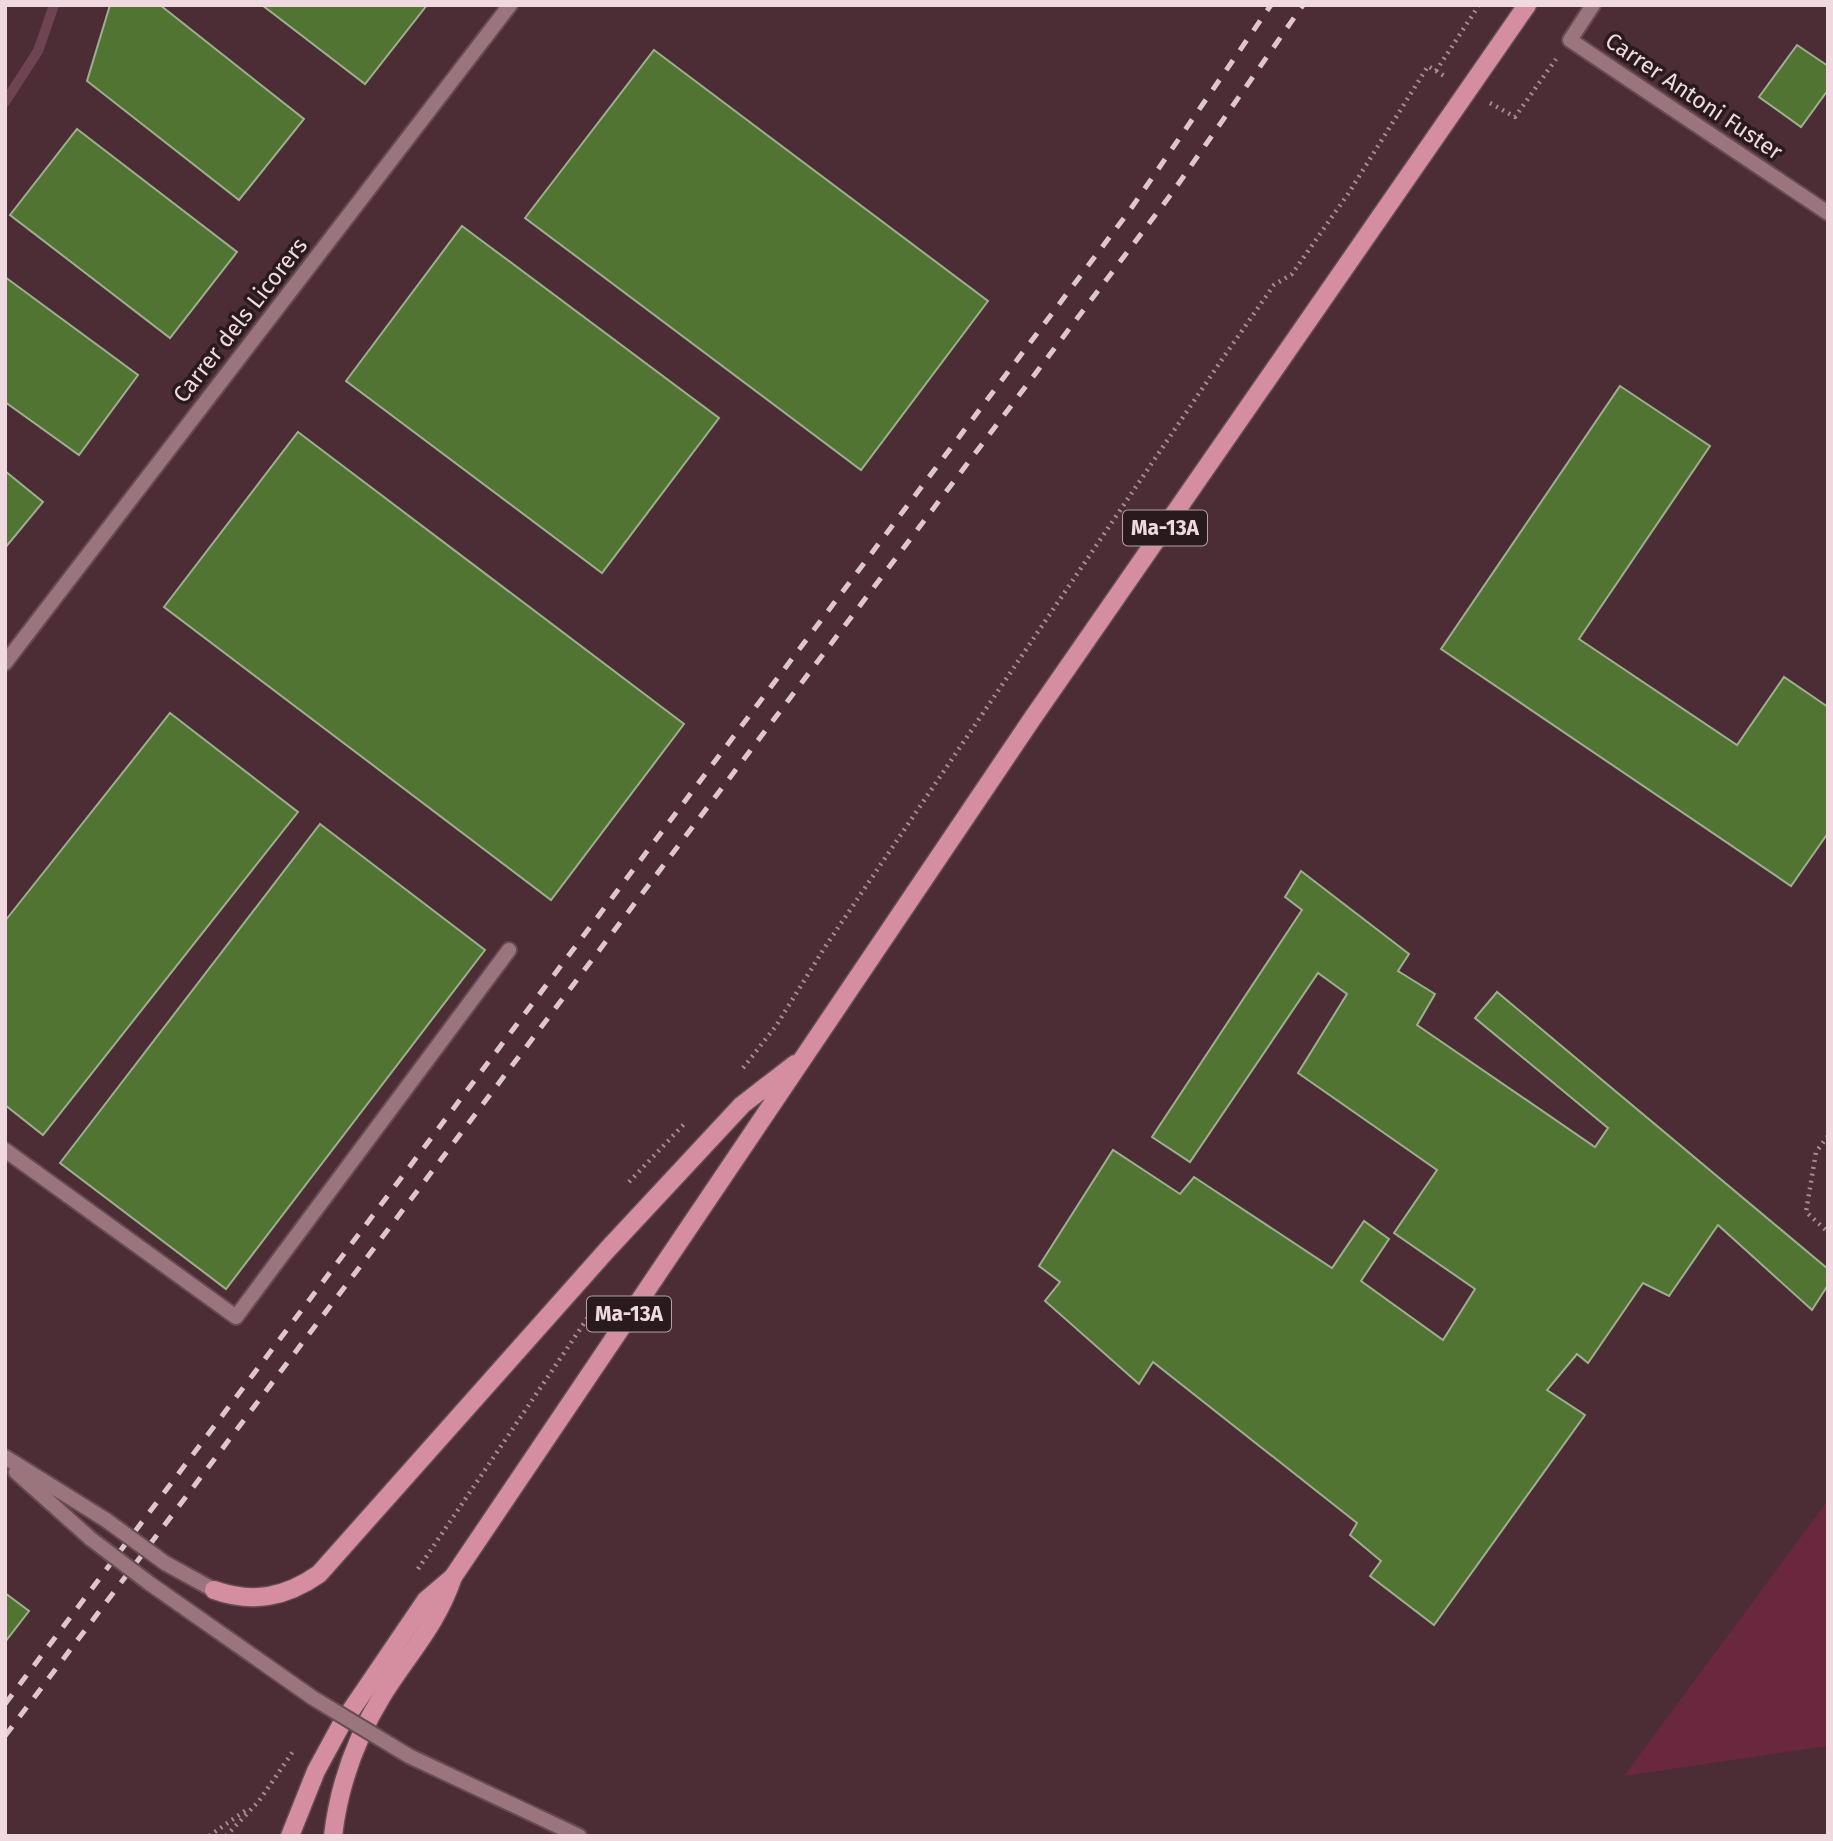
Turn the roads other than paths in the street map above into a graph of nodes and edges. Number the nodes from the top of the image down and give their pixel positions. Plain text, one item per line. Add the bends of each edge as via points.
1 (510, 5) edge
2 (1527, 5) edge
3 (1593, 5) edge
4 (1826, 207) edge
5 (5, 663) edge
6 (509, 950) dead end
7 (808, 1054) junction
8 (5, 1150) edge
9 (5, 1460) edge
10 (453, 1577) junction
11 (214, 1590) joint
12 (290, 1836) edge
13 (332, 1836) edge
14 (579, 1836) edge

1 - 5 street, Carrer dels Licorers
2 - 7 main road, Ma-13A via 1032,719
3 - 4 street, Carrer Antoni Fuster via 1570,40
6 - 8 street via 236,1317
7 - 10 main road, Ma-13A
7 - 11 main road via 742,1105 319,1574 270,1597 250,1599
9 - 11 street, bridge
9 - 14 street, bridge via 91,1539 313,1698 410,1756
10 - 12 main road, Ma-13A via 426,1600 341,1725
10 - 13 main road, Ma-13A via 442,1609 358,1739 341,1784

